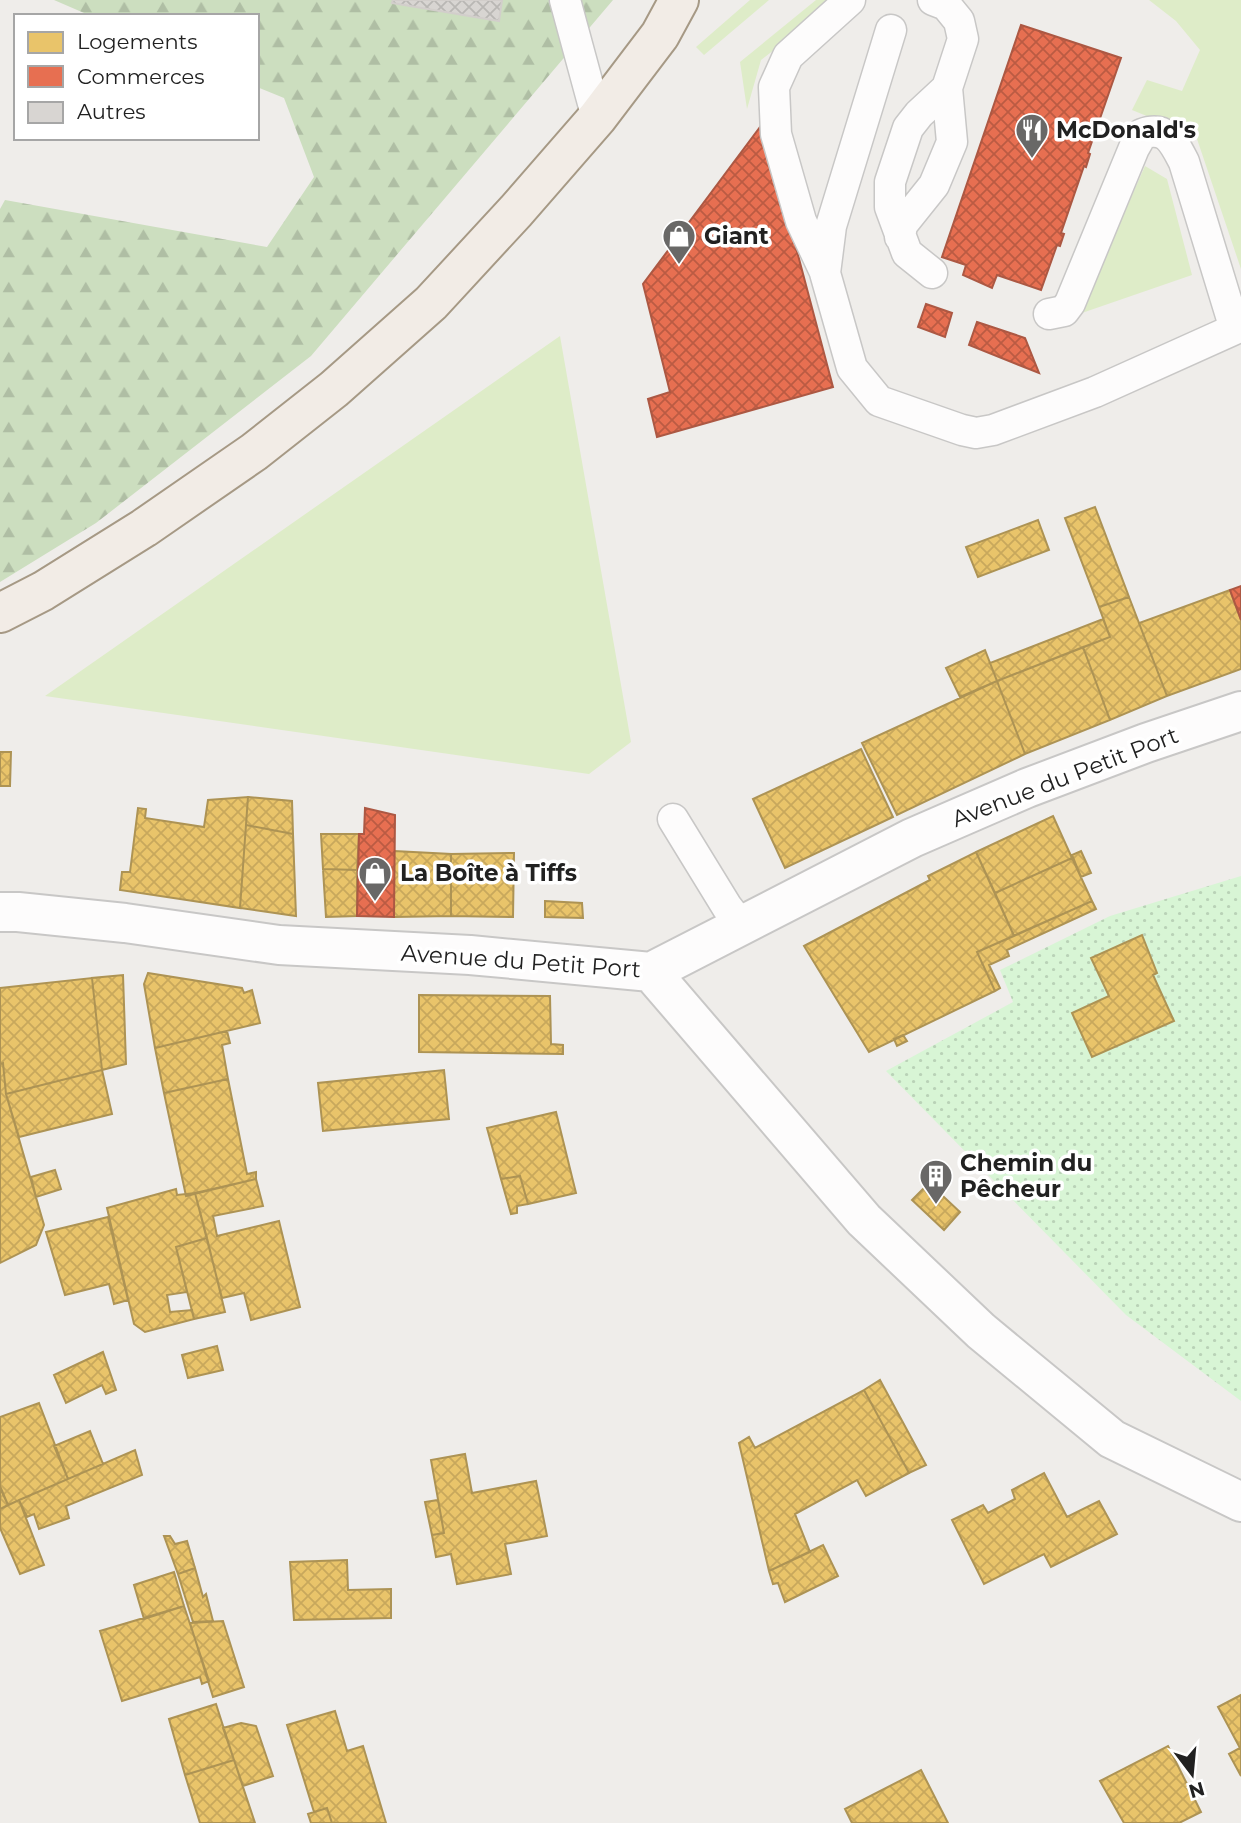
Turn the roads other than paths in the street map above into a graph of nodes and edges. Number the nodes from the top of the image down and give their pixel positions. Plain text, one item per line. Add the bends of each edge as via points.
1 (565, 0) edge
2 (679, 0) edge
3 (699, 0) edge
4 (850, 0) edge
5 (933, 0) edge
6 (891, 30) dead end
7 (660, 35) junction
8 (947, 88) junction
9 (597, 118) junction
10 (900, 237) junction
11 (825, 273) junction
12 (932, 273) dead end
13 (1049, 314) dead end
14 (1239, 327) edge
15 (0, 613) edge
16 (1241, 711) edge
17 (673, 819) dead end
18 (0, 912) edge
19 (741, 925) junction
20 (651, 972) junction
21 (1241, 1502) edge

1 - 9 lane
2 - 7 main road
3 - 7 main road
4 - 11 lane via 788,57 774,87 776,134 801,221
5 - 8 lane via 946,5 959,21 962,39
6 - 11 lane via 831,226
7 - 9 main road
8 - 10 lane via 952,142 934,185 902,225
8 - 10 lane via 908,128 890,182 890,207
9 - 15 main road via 431,303 334,389 254,452 144,528
10 - 12 lane via 907,253
11 - 14 lane via 852,368 879,401 976,433 1095,392
13 - 14 lane via 1064,311 1070,303 1134,149 1142,134 1153,130 1165,134 1184,162
16 - 19 street, Avenue du Petit Port via 1014,794 912,838
17 - 19 lane
18 - 20 street, Avenue du Petit Port via 125,923 279,945 470,955
19 - 20 street, Avenue du Petit Port
20 - 21 street via 864,1220 981,1331 1112,1439

